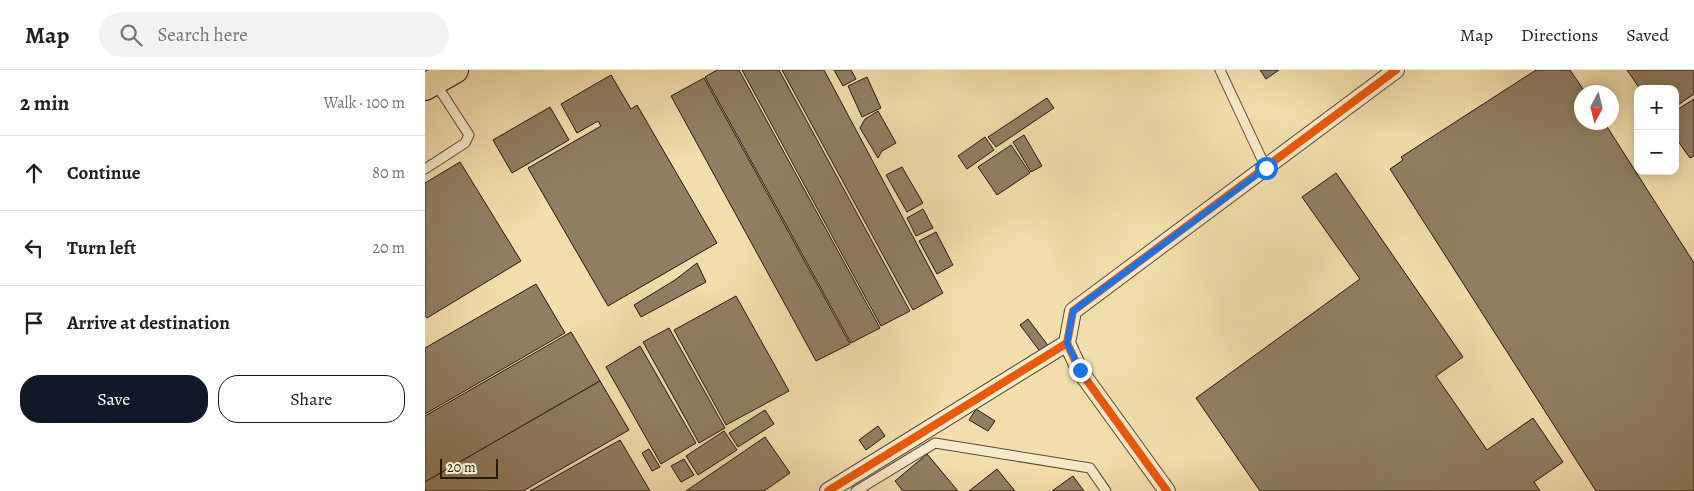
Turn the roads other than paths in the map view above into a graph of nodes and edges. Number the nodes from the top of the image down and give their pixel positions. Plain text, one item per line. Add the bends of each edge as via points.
1 (1220, 70) edge
2 (1395, 70) edge
3 (438, 79) edge
4 (1266, 168) junction
5 (425, 169) edge
6 (1067, 343) junction
7 (828, 491) edge
8 (856, 491) edge
9 (1106, 491) edge
10 (1167, 491) edge

1 - 4 lane
2 - 4 street
3 - 5 lane via 469,134 465,143
4 - 6 street via 1073,311
6 - 7 street
6 - 10 street via 1080,370
8 - 9 lane via 935,443 1090,468

